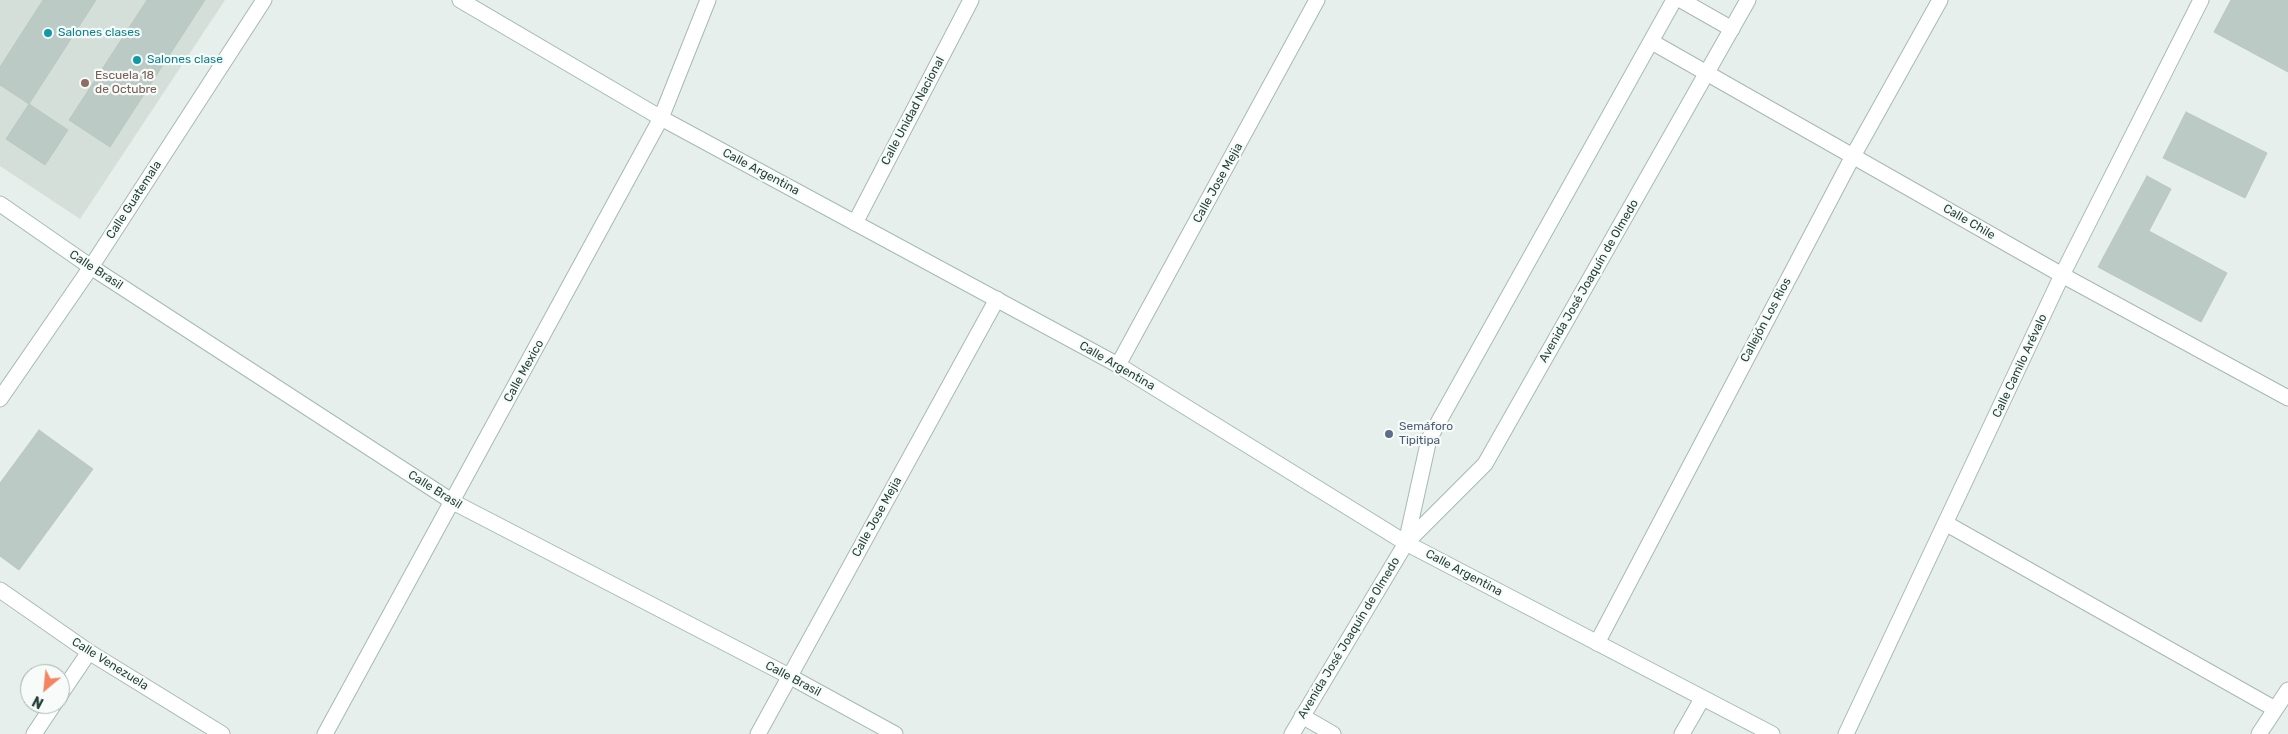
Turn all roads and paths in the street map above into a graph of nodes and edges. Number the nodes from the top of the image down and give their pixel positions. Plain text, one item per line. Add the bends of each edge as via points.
1 (264, 0) edge
2 (460, 0) edge
3 (708, 0) edge
4 (972, 0) edge
5 (1317, 0) edge
6 (1674, 0) edge
7 (1681, 0) edge
8 (1748, 0) edge
9 (1940, 0) edge
10 (2200, 0) edge
11 (1732, 29) junction
12 (1652, 42) junction
13 (1707, 74) junction
14 (661, 118) junction
15 (1852, 156) junction
16 (0, 204) edge
17 (855, 223) junction
18 (91, 267) junction
19 (2062, 275) junction
20 (997, 299) junction
21 (1118, 365) junction
22 (2288, 398) edge
23 (0, 399) edge
24 (452, 502) junction
25 (1947, 524) junction
26 (1406, 543) junction
27 (0, 590) edge
28 (1597, 643) junction
29 (89, 652) junction
30 (790, 676) junction
31 (70, 680) edge
32 (2288, 690) edge
33 (1702, 699) junction
34 (2275, 709) junction
35 (47, 714) edge
36 (1302, 716) junction
37 (34, 734) edge
38 (222, 734) edge
39 (325, 734) edge
40 (758, 734) edge
41 (895, 734) edge
42 (1292, 734) edge
43 (1333, 734) edge
44 (1682, 734) edge
45 (1772, 734) edge
46 (1846, 734) edge
47 (2259, 734) edge

1 - 18 street, Calle Guatemala
2 - 14 street, Calle Argentina
3 - 14 street, Calle Mexico
4 - 17 street, Calle Unidad Nacional
5 - 21 street, Calle Jose Mejia
6 - 12 street, Avenida José Joaquín de Olmedo
7 - 11 street
8 - 11 street, Avenida José Joaquín de Olmedo
9 - 15 street, Callejón Los Rios
10 - 19 street, Calle Camilo Arévalo
11 - 13 street, Avenida José Joaquín de Olmedo
12 - 13 street, Calle Chile
12 - 26 street, Avenida José Joaquín de Olmedo via 1429,439
13 - 15 street, Calle Chile
13 - 26 street, Avenida José Joaquín de Olmedo via 1485,464
14 - 17 street, Calle Argentina
14 - 24 street, Calle Mexico
15 - 19 street, Calle Chile
15 - 28 street, Callejón Los Rios
16 - 18 street, Calle Brasil
17 - 20 street, Calle Argentina
18 - 23 street, Calle Guatemala
18 - 24 street, Calle Brasil
19 - 22 street, Calle Chile
19 - 25 street, Calle Camilo Arévalo
20 - 21 street, Calle Argentina
20 - 30 street, Calle Jose Mejia
21 - 26 street, Calle Argentina
24 - 30 street, Calle Brasil
24 - 39 street, Calle Mexico
25 - 34 street
25 - 46 street, Calle Camilo Arévalo
26 - 28 street, Calle Argentina
26 - 36 street, Avenida José Joaquín de Olmedo
27 - 29 street, Calle Venezuela
28 - 33 street, Calle Argentina
29 - 31 street
29 - 38 street, Calle Venezuela
30 - 40 street, Calle Jose Mejia
30 - 41 street, Calle Brasil
32 - 34 street
33 - 44 street
33 - 45 street, Calle Argentina
34 - 47 street
35 - 37 street
36 - 42 street, Avenida José Joaquín de Olmedo
36 - 43 street

